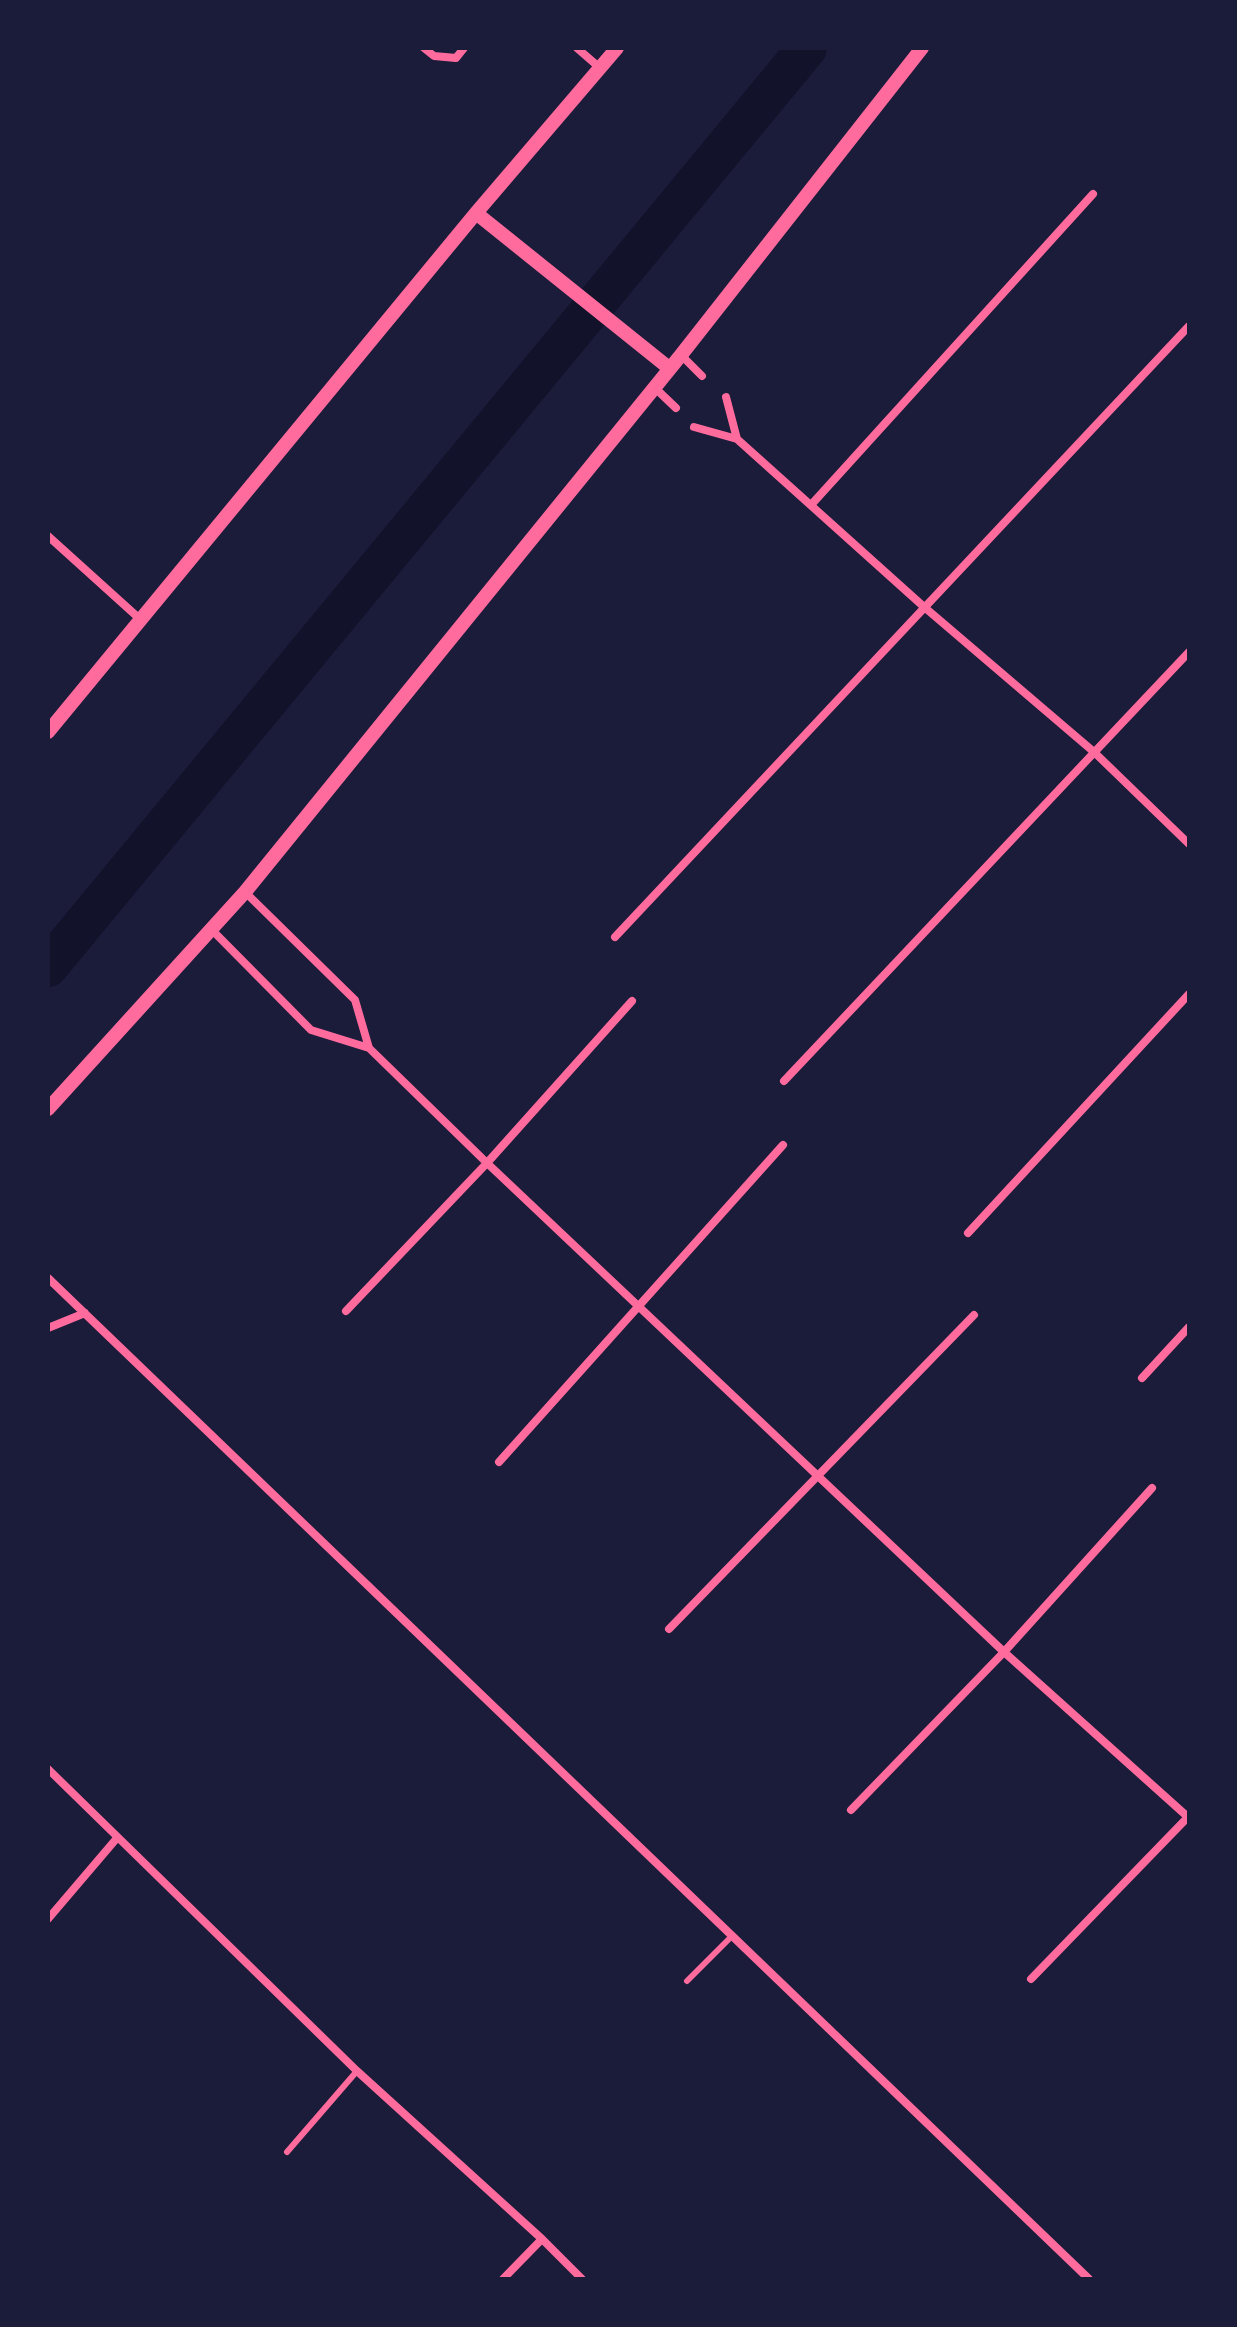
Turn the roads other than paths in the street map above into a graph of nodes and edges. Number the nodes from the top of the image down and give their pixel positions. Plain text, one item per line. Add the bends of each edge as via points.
1 (424, 48) edge
2 (464, 48) edge
3 (577, 48) edge
4 (617, 48) edge
5 (922, 48) edge
6 (600, 68) junction
7 (1093, 194) dead end
8 (476, 213) junction
9 (1189, 326) edge
10 (681, 355) junction
11 (669, 368) junction
12 (702, 376) dead end
13 (654, 387) junction
14 (726, 397) dead end
15 (676, 408) dead end
16 (694, 427) dead end
17 (737, 439) junction
18 (811, 505) junction
19 (48, 536) edge
20 (923, 606) junction
21 (141, 620) junction
22 (1189, 652) edge
23 (48, 732) edge
24 (1094, 752) junction
25 (1189, 844) edge
26 (245, 892) junction
27 (211, 929) junction
28 (615, 937) dead end
29 (1189, 994) edge
30 (632, 1001) dead end
31 (369, 1048) junction
32 (784, 1081) dead end
33 (48, 1109) edge
34 (783, 1145) dead end
35 (487, 1163) junction
36 (968, 1233) dead end
37 (48, 1278) edge
38 (639, 1306) junction
39 (346, 1311) dead end
40 (85, 1313) junction
41 (974, 1315) dead end
42 (1189, 1327) edge
43 (48, 1328) edge
44 (1142, 1378) dead end
45 (499, 1462) dead end
46 (817, 1475) junction
47 (1152, 1488) dead end
48 (669, 1629) dead end
49 (1004, 1652) junction
50 (48, 1769) edge
51 (851, 1810) dead end
52 (1189, 1817) edge
53 (117, 1838) junction
54 (48, 1919) edge
55 (732, 1936) junction
56 (1031, 1979) dead end
57 (687, 1981) dead end
58 (357, 2071) junction
59 (287, 2152) dead end
60 (542, 2239) junction
61 (503, 2279) edge
62 (582, 2279) edge
63 (1089, 2279) edge

1 - 2 street via 434,56 456,58
3 - 6 street
4 - 6 street
5 - 10 street
6 - 8 street
7 - 18 street
8 - 11 street
8 - 21 street
9 - 20 street
10 - 11 street
10 - 12 street
11 - 13 street
13 - 15 street
13 - 26 street
14 - 17 street
16 - 17 street
17 - 18 street
18 - 20 street
19 - 21 street
20 - 24 street
20 - 28 street
21 - 23 street
22 - 24 street
24 - 25 street
24 - 32 street
26 - 27 street
26 - 31 street via 355,1000
27 - 31 street via 311,1030
27 - 33 street
29 - 36 street
30 - 35 street
31 - 35 street
34 - 38 street
35 - 38 street
35 - 39 street
37 - 40 street
38 - 45 street
38 - 46 street
40 - 43 street
40 - 55 street
41 - 46 street
42 - 44 street
46 - 48 street
46 - 49 street
47 - 49 street
49 - 51 street
49 - 52 street
50 - 53 street
52 - 56 street
53 - 54 street
53 - 58 street
55 - 57 lane
55 - 63 street
58 - 59 lane
58 - 60 street
60 - 61 street
60 - 62 street

